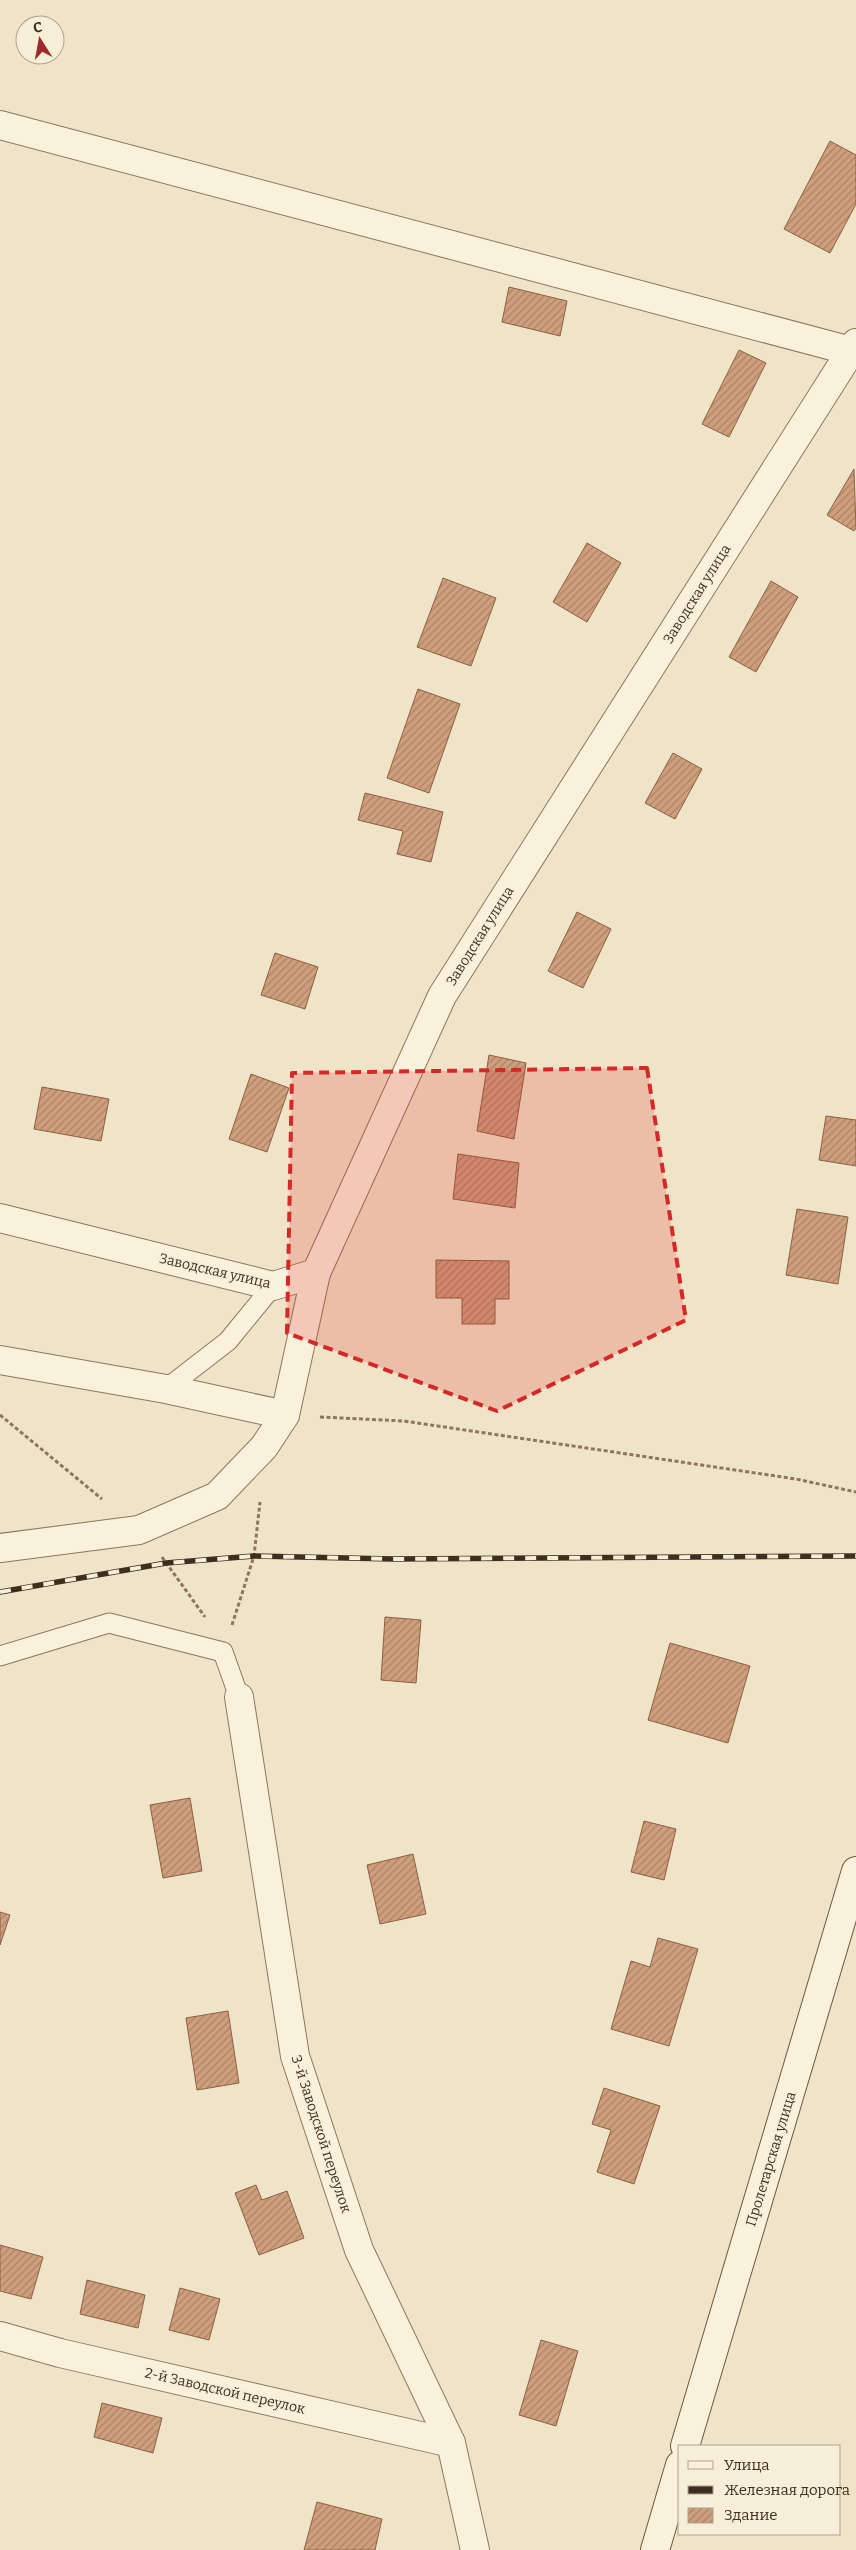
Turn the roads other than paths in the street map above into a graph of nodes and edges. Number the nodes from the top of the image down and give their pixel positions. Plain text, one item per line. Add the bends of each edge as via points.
1 (0, 125) edge
2 (854, 349) edge
3 (0, 1218) edge
4 (316, 1273) junction
5 (273, 1286) junction
6 (0, 1360) edge
7 (166, 1389) junction
8 (285, 1415) junction
9 (0, 1548) edge
10 (0, 1656) edge
11 (239, 1697) joint
12 (856, 1871) edge
13 (0, 2336) edge
14 (451, 2443) junction
15 (685, 2445) edge
16 (678, 2472) edge
17 (475, 2550) edge
18 (655, 2550) edge

1 - 2 street
2 - 4 street, Заводская улица via 442,996
3 - 5 street, Заводская улица
4 - 5 street, Заводская улица
4 - 8 street
5 - 7 lane via 228,1341
6 - 7 street
7 - 8 street
8 - 9 street via 264,1448 218,1496 138,1530
10 - 11 lane via 109,1623 223,1652
11 - 14 street, 3-й Заводской переулок via 295,2056 359,2250
12 - 15 street, Пролетарская улица
13 - 14 street, 2-й Заводской переулок via 69,2355
14 - 17 street, 3-й Заводской переулок
16 - 18 street

